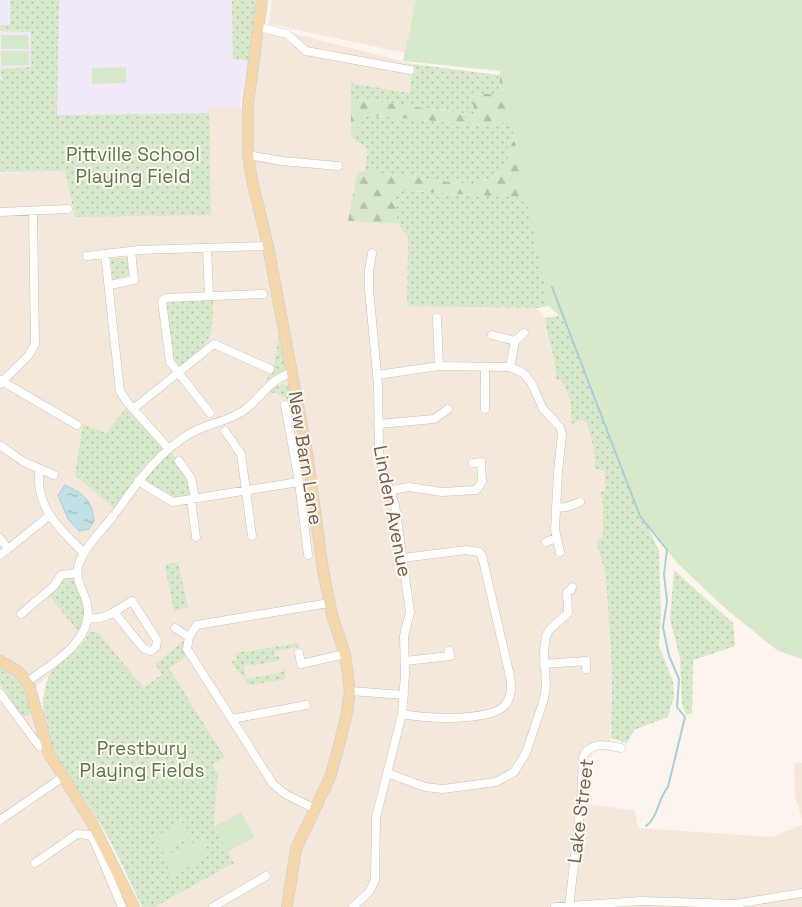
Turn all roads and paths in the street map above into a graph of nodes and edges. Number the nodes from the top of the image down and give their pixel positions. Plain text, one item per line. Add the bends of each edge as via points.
1 (262, 0) edge
2 (259, 27) junction
3 (410, 70) dead end
4 (248, 155) junction
5 (338, 166) dead end
6 (68, 209) dead end
7 (33, 211) junction
8 (0, 212) edge
9 (268, 246) junction
10 (207, 248) junction
11 (131, 251) junction
12 (372, 253) dead end
13 (105, 254) junction
14 (87, 256) dead end
15 (110, 285) junction
16 (263, 294) dead end
17 (209, 295) junction
18 (437, 318) dead end
19 (524, 333) dead end
20 (492, 335) dead end
21 (515, 341) junction
22 (439, 366) junction
23 (485, 367) junction
24 (510, 367) junction
25 (270, 369) dead end
26 (292, 373) junction
27 (178, 374) junction
28 (377, 375) junction
29 (1, 382) edge
30 (285, 405) dead end
31 (448, 408) dead end
32 (133, 409) junction
33 (485, 409) dead end
34 (210, 413) dead end
35 (378, 424) junction
36 (77, 425) dead end
37 (225, 431) dead end
38 (1, 446) dead end
39 (169, 449) junction
40 (179, 461) dead end
41 (474, 463) dead end
42 (40, 469) junction
43 (54, 475) dead end
44 (138, 481) junction
45 (299, 482) junction
46 (392, 490) junction
47 (246, 491) junction
48 (193, 498) junction
49 (580, 502) dead end
50 (556, 508) junction
51 (50, 515) junction
52 (252, 536) dead end
53 (196, 537) dead end
54 (0, 538) edge
55 (556, 538) junction
56 (546, 542) dead end
57 (485, 545) dead end
58 (8, 549) junction
59 (479, 552) junction
60 (560, 552) dead end
61 (84, 553) junction
62 (0, 555) edge
63 (308, 555) dead end
64 (403, 558) junction
65 (77, 573) junction
66 (558, 592) dead end
67 (329, 603) junction
68 (114, 612) junction
69 (21, 614) dead end
70 (88, 618) junction
71 (176, 628) dead end
72 (188, 637) junction
73 (299, 654) dead end
74 (345, 654) junction
75 (450, 656) dead end
76 (0, 661) edge
77 (405, 661) junction
78 (586, 661) dead end
79 (544, 664) junction
80 (27, 682) junction
81 (350, 691) junction
82 (0, 693) edge
83 (404, 696) junction
84 (306, 706) dead end
85 (402, 714) junction
86 (37, 719) junction
87 (232, 719) junction
88 (22, 723) junction
89 (39, 746) dead end
90 (621, 748) dead end
91 (387, 773) junction
92 (63, 777) junction
93 (315, 808) junction
94 (0, 820) edge
95 (35, 863) dead end
96 (266, 876) dead end
97 (802, 893) edge
98 (122, 907) edge
99 (134, 907) edge
100 (213, 907) edge
101 (287, 907) edge
102 (353, 907) edge
103 (555, 907) edge
104 (569, 907) edge

1 - 2 main road, New Barn Lane
2 - 3 street via 287,34 306,51
2 - 4 main road, New Barn Lane via 248,103
4 - 5 street
4 - 9 main road, New Barn Lane
6 - 7 street
7 - 8 street
7 - 29 street via 35,344 29,355
9 - 10 street
9 - 26 main road, New Barn Lane
10 - 11 street
10 - 17 street
11 - 13 street
11 - 15 street via 134,280
12 - 28 street, Linden Avenue via 369,289
13 - 14 street
13 - 15 street
15 - 32 street via 120,391
16 - 17 street
17 - 27 street via 162,301 168,357
18 - 22 street
19 - 21 street
20 - 21 street
21 - 24 street
22 - 23 street
22 - 28 street
23 - 24 street
23 - 33 street
24 - 50 street via 528,377 543,410 562,430
25 - 27 street via 216,344
26 - 39 street via 273,381 247,408 190,433
26 - 67 main road, New Barn Lane
27 - 32 street
27 - 34 street
28 - 35 street, Linden Avenue
29 - 36 street
30 - 45 street
31 - 35 street via 434,419
32 - 39 street
35 - 46 street, Linden Avenue via 380,461
37 - 47 street via 241,454
38 - 42 street
39 - 44 street
40 - 48 street via 191,478
41 - 46 street via 481,462 482,484 476,490 442,492 404,487
42 - 43 street
42 - 51 street via 40,488
44 - 48 street via 169,501
44 - 61 street
45 - 47 street
45 - 63 street
46 - 64 street, Linden Avenue
47 - 48 street
47 - 52 street
48 - 53 street
49 - 50 street
50 - 55 street
51 - 58 street
51 - 61 street
54 - 58 street
55 - 56 street
55 - 60 street
57 - 59 street
58 - 62 street
59 - 64 street via 466,550
59 - 85 street via 510,676 512,690 509,699 500,710 487,714 439,719
61 - 65 street
64 - 77 street, Linden Avenue via 410,612 404,636
65 - 69 street via 61,575 54,586
65 - 70 street
66 - 79 street via 570,589 571,614 550,629 546,636
67 - 72 street via 196,625
67 - 74 main road, New Barn Lane
68 - 68 street via 142,647 151,651 156,647 157,640 132,600
68 - 70 street via 102,619
70 - 80 street via 78,640
71 - 72 street
72 - 87 street via 188,649
73 - 74 street via 302,664
74 - 81 main road, New Barn Lane
75 - 77 street
76 - 80 main road via 18,671
77 - 83 street, Linden Avenue
78 - 79 street
79 - 91 street via 546,693 537,724 524,758 510,775 496,782 443,789 425,787
80 - 86 main road
81 - 83 street
81 - 93 main road, New Barn Lane via 336,759
82 - 88 street
83 - 85 street, Linden Avenue
84 - 87 street
85 - 91 street, Linden Avenue
86 - 88 street
86 - 92 main road via 48,754
87 - 93 street via 277,788
88 - 89 street
90 - 104 street, Lake Street via 596,745 589,748 583,757
91 - 102 street, Linden Avenue via 376,824 375,880 369,892
92 - 94 street
92 - 99 main road via 105,845
93 - 101 main road, New Barn Lane via 296,849
95 - 98 street via 78,834 89,834
96 - 100 street
97 - 104 street via 735,904 641,901
103 - 104 street

